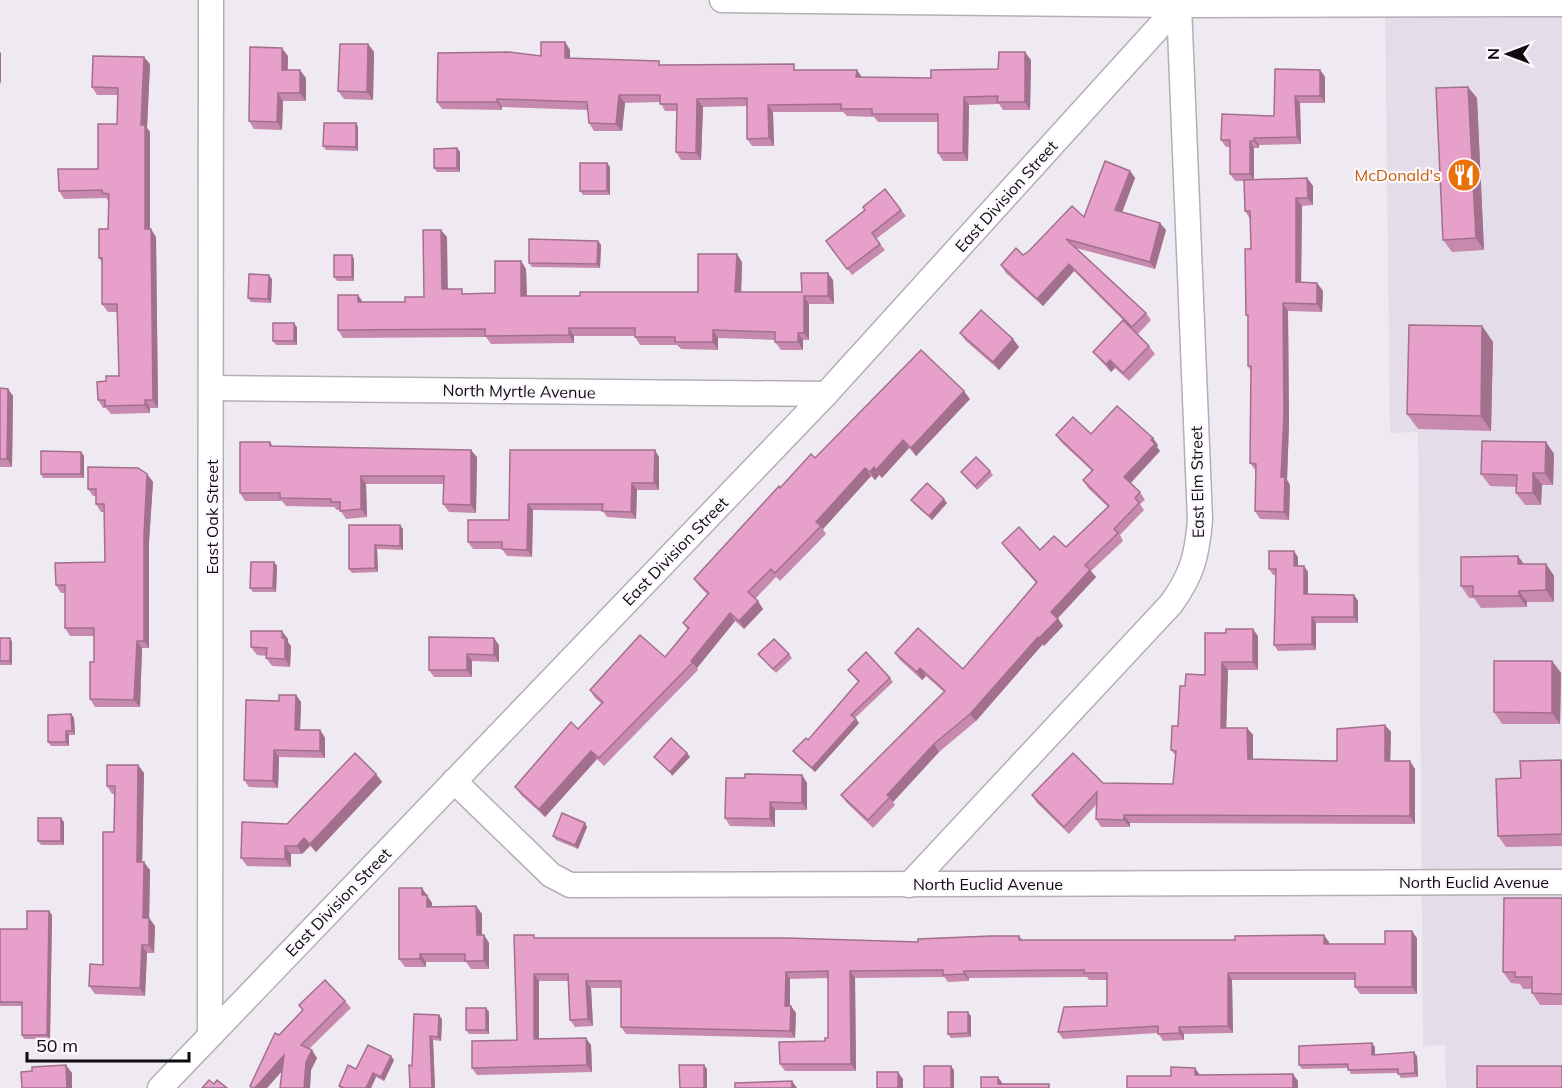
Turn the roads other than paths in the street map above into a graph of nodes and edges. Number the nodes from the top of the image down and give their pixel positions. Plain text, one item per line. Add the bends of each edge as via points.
1 (211, 0) edge
2 (722, 0) edge
3 (925, 2) edge
4 (1562, 4) edge
5 (1179, 5) junction
6 (213, 388) junction
7 (826, 394) junction
8 (454, 781) junction
9 (1562, 882) edge
10 (909, 885) junction
11 (210, 1035) junction
12 (160, 1088) edge

1 - 6 street, East Oak Street
2 - 3 street
3 - 5 street
4 - 5 street
5 - 7 street, East Division Street
5 - 10 street, East Elm Street via 1200,520 1198,549 1188,580 1171,604
6 - 7 street, North Myrtle Avenue
6 - 11 street, East Oak Street
7 - 8 street, East Division Street
8 - 10 street, North Euclid Avenue via 550,875 570,885
8 - 11 street, East Division Street
9 - 10 street, North Euclid Avenue
11 - 12 street, East Division Street

